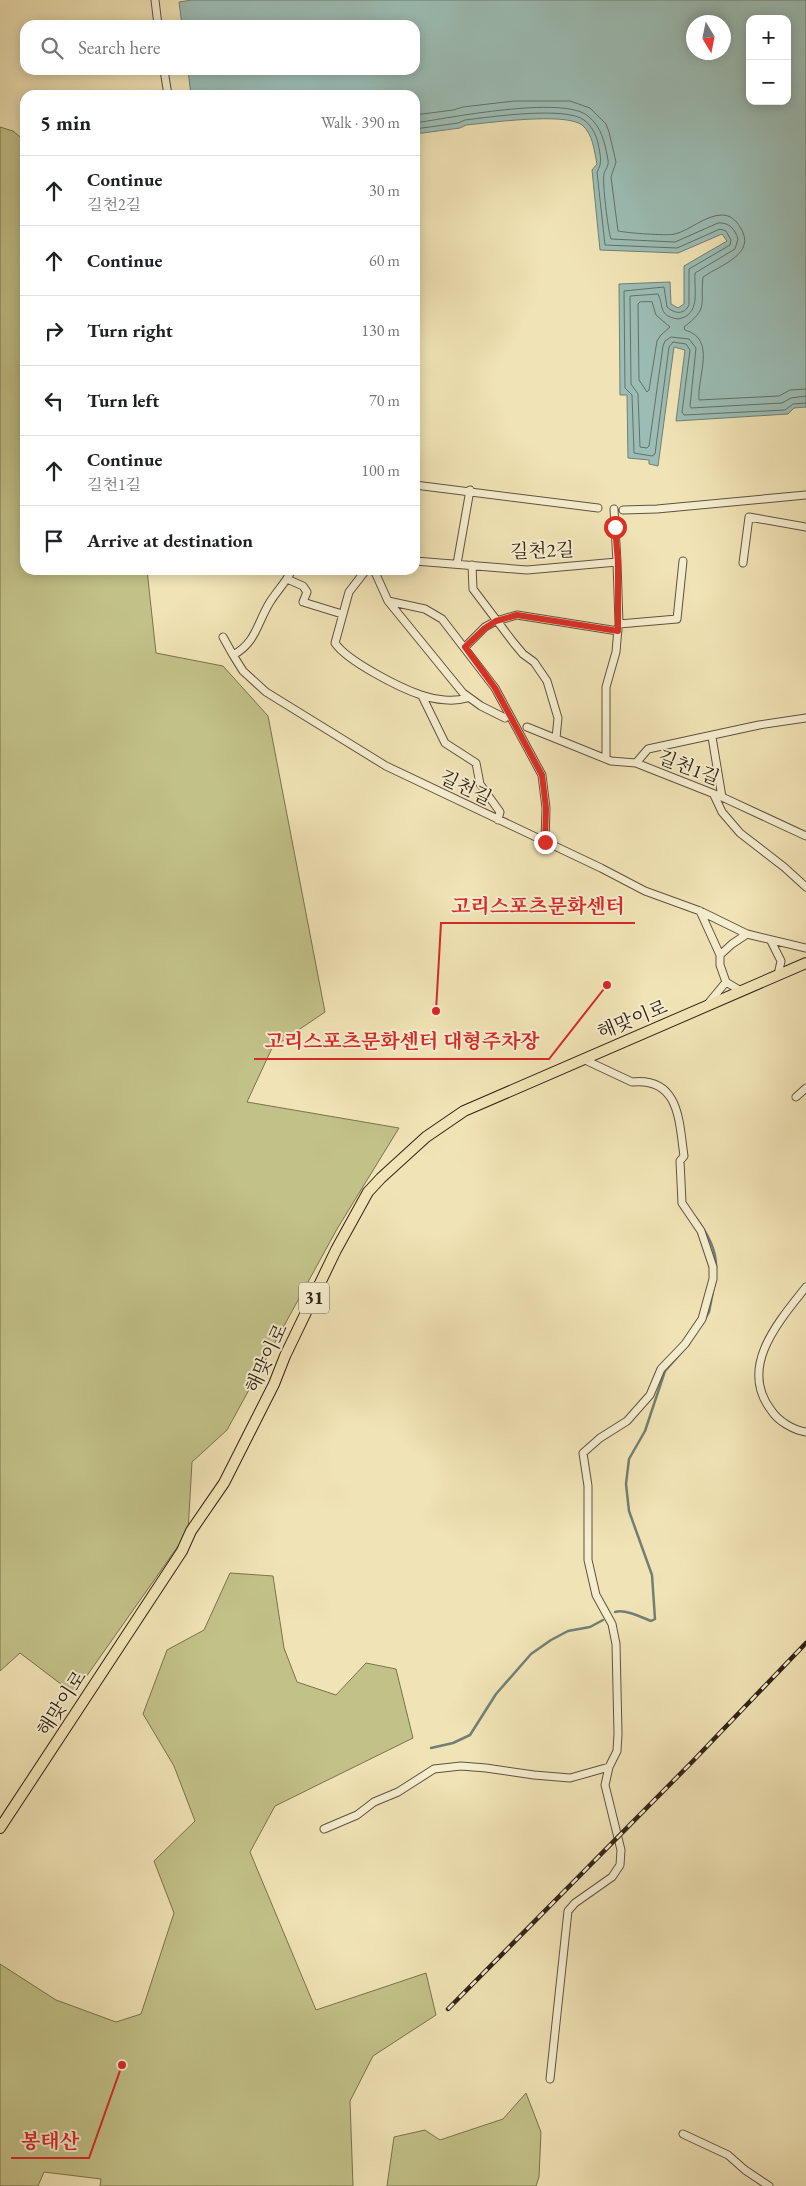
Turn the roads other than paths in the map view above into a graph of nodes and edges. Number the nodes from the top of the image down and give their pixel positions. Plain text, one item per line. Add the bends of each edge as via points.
1 (155, 0) edge
2 (157, 20) edge
3 (165, 75) edge
4 (167, 90) edge
5 (420, 485) edge
6 (470, 490) junction
7 (806, 495) edge
8 (598, 508) dead end
9 (614, 510) dead end
10 (623, 510) dead end
11 (806, 527) edge
12 (420, 561) edge
13 (683, 561) dead end
14 (618, 562) junction
15 (743, 563) dead end
16 (457, 564) junction
17 (472, 565) junction
18 (289, 575) edge
19 (362, 575) edge
20 (376, 575) edge
21 (287, 579) junction
22 (388, 601) junction
23 (342, 614) junction
24 (496, 621) junction
25 (618, 627) junction
26 (224, 637) dead end
27 (465, 647) junction
28 (233, 655) junction
29 (422, 696) junction
30 (468, 698) junction
31 (505, 718) dead end
32 (806, 718) edge
33 (527, 727) dead end
34 (712, 737) junction
35 (556, 738) junction
36 (606, 759) junction
37 (636, 763) junction
38 (718, 796) junction
39 (498, 820) junction
40 (806, 836) edge
41 (545, 842) junction
42 (806, 888) edge
43 (700, 911) junction
44 (747, 934) junction
45 (772, 941) junction
46 (806, 948) edge
47 (720, 955) junction
48 (806, 963) edge
49 (778, 975) junction
50 (726, 982) junction
51 (741, 991) junction
52 (704, 1008) junction
53 (583, 1058) junction
54 (806, 1088) edge
55 (796, 1097) dead end
56 (806, 1287) edge
57 (806, 1432) edge
58 (609, 1767) junction
59 (0, 1828) edge
60 (324, 1829) dead end
61 (550, 2079) dead end
62 (683, 2134) dead end
63 (769, 2186) edge

1 - 2 street
3 - 4 street
5 - 6 street
6 - 8 street
6 - 16 street
7 - 10 street via 657,510
9 - 14 street
11 - 15 street via 749,517
12 - 16 street, 길천2길
13 - 25 street via 677,619
14 - 17 street, 길천2길 via 527,570
14 - 25 street
16 - 17 street, 길천2길
17 - 24 street via 473,589
18 - 21 street
19 - 23 street via 349,592
20 - 22 street
21 - 23 street via 303,586 306,592 304,602
21 - 28 street via 269,604 250,642 244,650
22 - 27 street via 425,609 442,619
22 - 30 street
23 - 29 street via 335,643 340,650 378,675
24 - 25 street via 517,615
24 - 27 street
24 - 35 street via 523,654 534,662 546,681 558,718
25 - 36 street via 616,652 606,687
26 - 28 street, 길천길
27 - 41 street via 495,688 542,775 546,808
28 - 39 street, 길천길 via 243,671 266,692 305,717 386,766
29 - 30 street via 456,701
29 - 39 street via 445,743 476,763 480,784 500,812
30 - 31 street
32 - 34 street
33 - 35 street, 길천1길
34 - 37 street via 648,749
34 - 38 street
35 - 36 street, 길천1길
36 - 37 street, 길천1길
37 - 38 street, 길천1길
38 - 40 street, 길천1길
38 - 42 street via 722,812 740,833
39 - 41 street, 길천길
41 - 43 street, 길천길 via 645,891
43 - 44 street, 길천길
43 - 47 street
44 - 45 street, 길천길
44 - 47 street
45 - 46 street, 길천길
45 - 49 street via 780,960
47 - 50 street
48 - 49 main road, 해맞이로 / 31
49 - 51 main road, 해맞이로 / 31
50 - 51 street
50 - 52 street
51 - 52 main road, 해맞이로 / 31
52 - 53 main road, 해맞이로 / 31
53 - 58 street via 632,1082 640,1081 669,1093 678,1115 684,1156 680,1161 682,1204 701,1231 713,1279 702,1319 661,1369 650,1396 627,1421 583,1453 588,1486 588,1560 594,1589 612,1624 616,1644 618,1734 617,1751
53 - 59 main road, 해맞이로 / 31 via 464,1111 426,1137 368,1192 336,1250 224,1483
54 - 55 street
56 - 57 street via 770,1336 762,1352 760,1367 763,1400 774,1415 790,1427
58 - 60 street via 570,1778 461,1766 434,1769 398,1792
58 - 61 street via 605,1785 621,1850 620,1865 612,1877 568,1911
62 - 63 street via 728,2155

